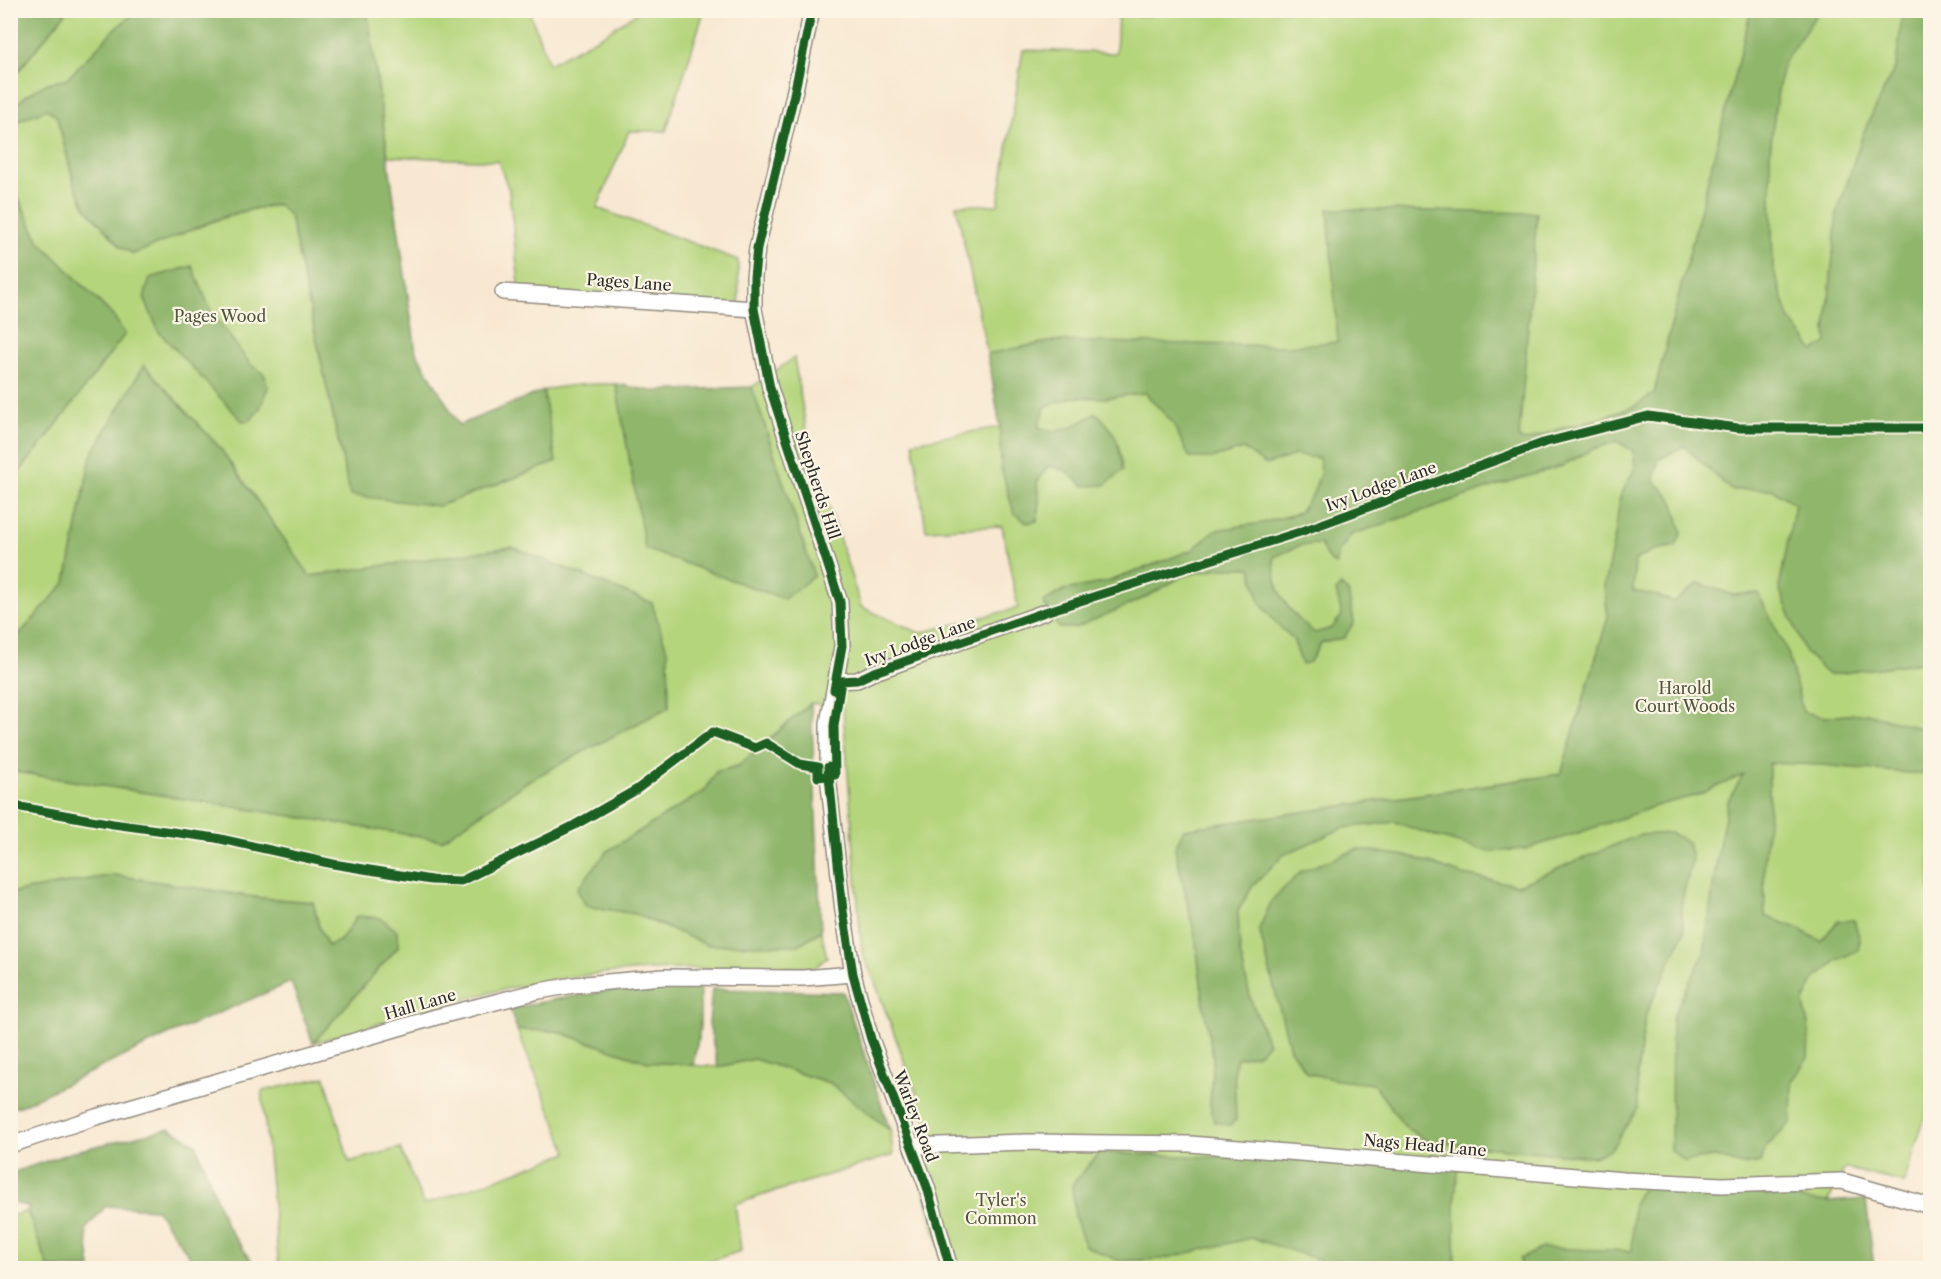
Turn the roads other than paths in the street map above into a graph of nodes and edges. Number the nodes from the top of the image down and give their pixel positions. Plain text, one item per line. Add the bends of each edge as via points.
1 (812, 10) edge
2 (502, 292) dead end
3 (754, 309) junction
4 (1045, 612) dead end
5 (836, 681) junction
6 (853, 974) junction
7 (10, 1145) edge
8 (912, 1146) junction
9 (1930, 1206) edge
10 (950, 1269) edge

1 - 3 street, Shepherds Hill via 757,248
2 - 3 street, Pages Lane
3 - 5 street, Shepherds Hill via 770,388 840,602 842,646
4 - 5 street, Ivy Lodge Lane via 857,680
5 - 6 street, Shepherds Hill via 828,723 828,776
6 - 7 street, Hall Lane via 803,978 663,977 539,991 436,1017
6 - 8 street, Warley Road via 871,1039
8 - 9 street, Nags Head Lane via 1028,1142 1190,1144 1624,1180 1722,1185 1842,1181
8 - 10 street, Warley Road

